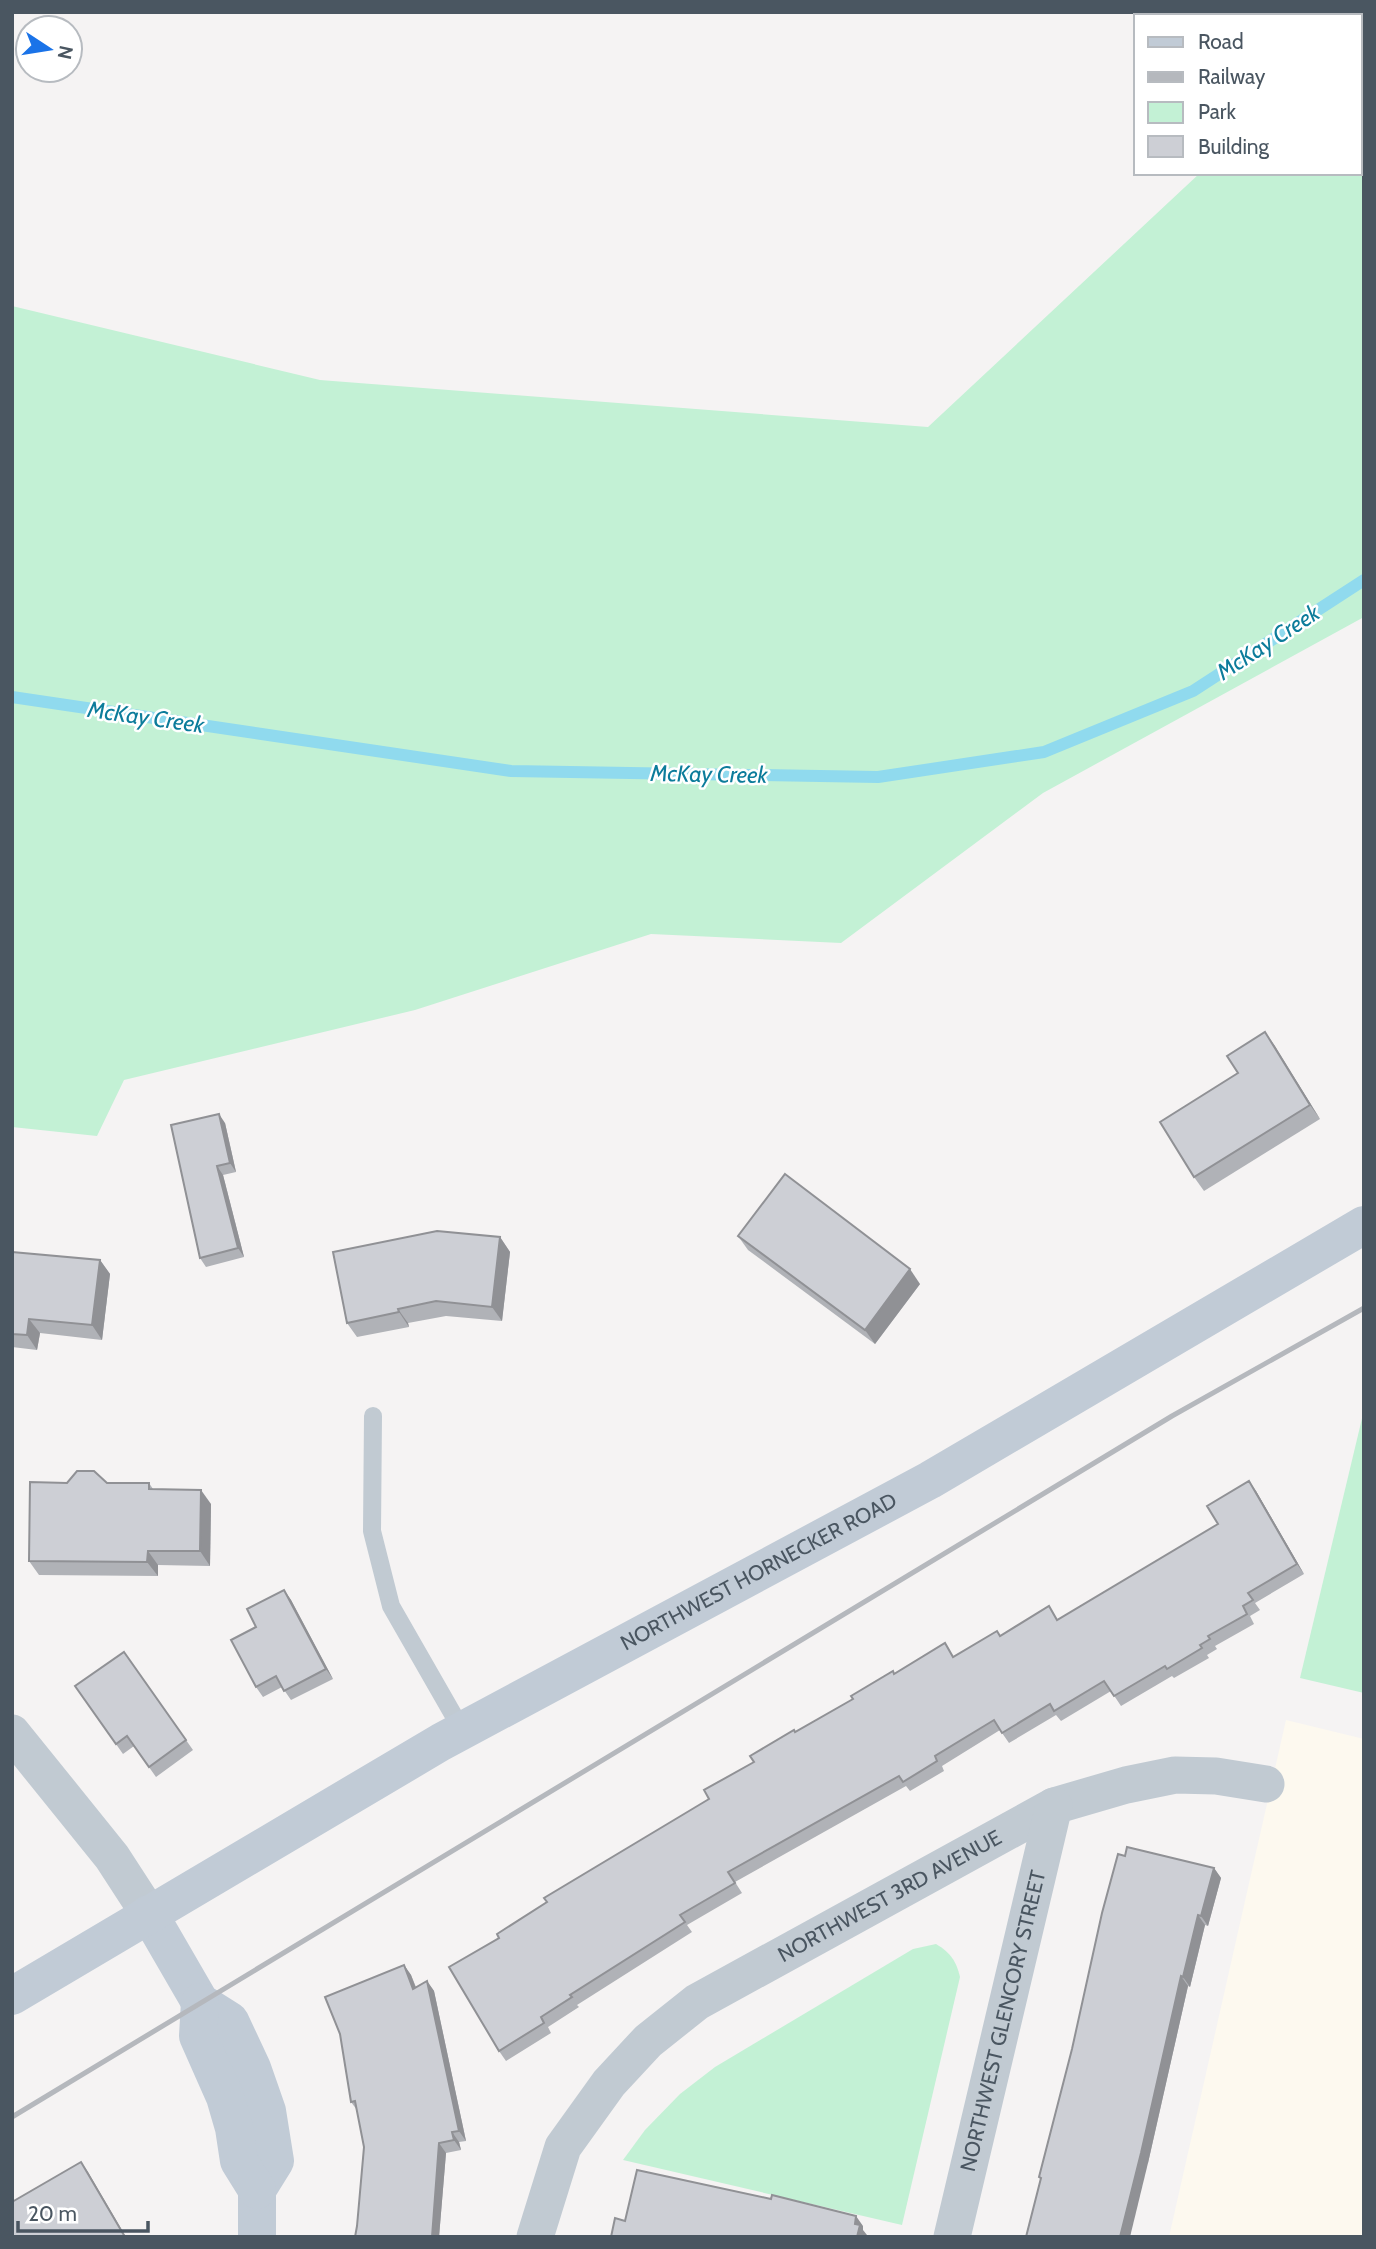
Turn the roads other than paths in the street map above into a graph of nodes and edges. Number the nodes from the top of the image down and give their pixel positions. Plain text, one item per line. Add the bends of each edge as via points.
1 (1364, 1225) edge
2 (373, 1416) dead end
3 (462, 1730) junction
4 (12, 1733) edge
5 (1266, 1784) dead end
6 (1054, 1806) junction
7 (149, 1914) junction
8 (12, 1996) edge
9 (257, 2237) edge
10 (535, 2237) edge
11 (952, 2237) edge

1 - 3 street, NORTHWEST HORNECKER ROAD via 930,1480
2 - 3 lane via 372,1531 391,1606
3 - 7 street, NORTHWEST HORNECKER ROAD
4 - 7 street via 112,1857
5 - 6 street, NORTHWEST 3RD AVENUE via 1175,1775
6 - 10 street, NORTHWEST 3RD AVENUE via 697,2002 648,2041 609,2083 563,2147
6 - 11 street, NORTHWEST GLENCORY STREET
7 - 8 street, NORTHWEST HORNECKER ROAD
7 - 9 street via 200,2003 230,2021 267,2111 275,2161 257,2190

